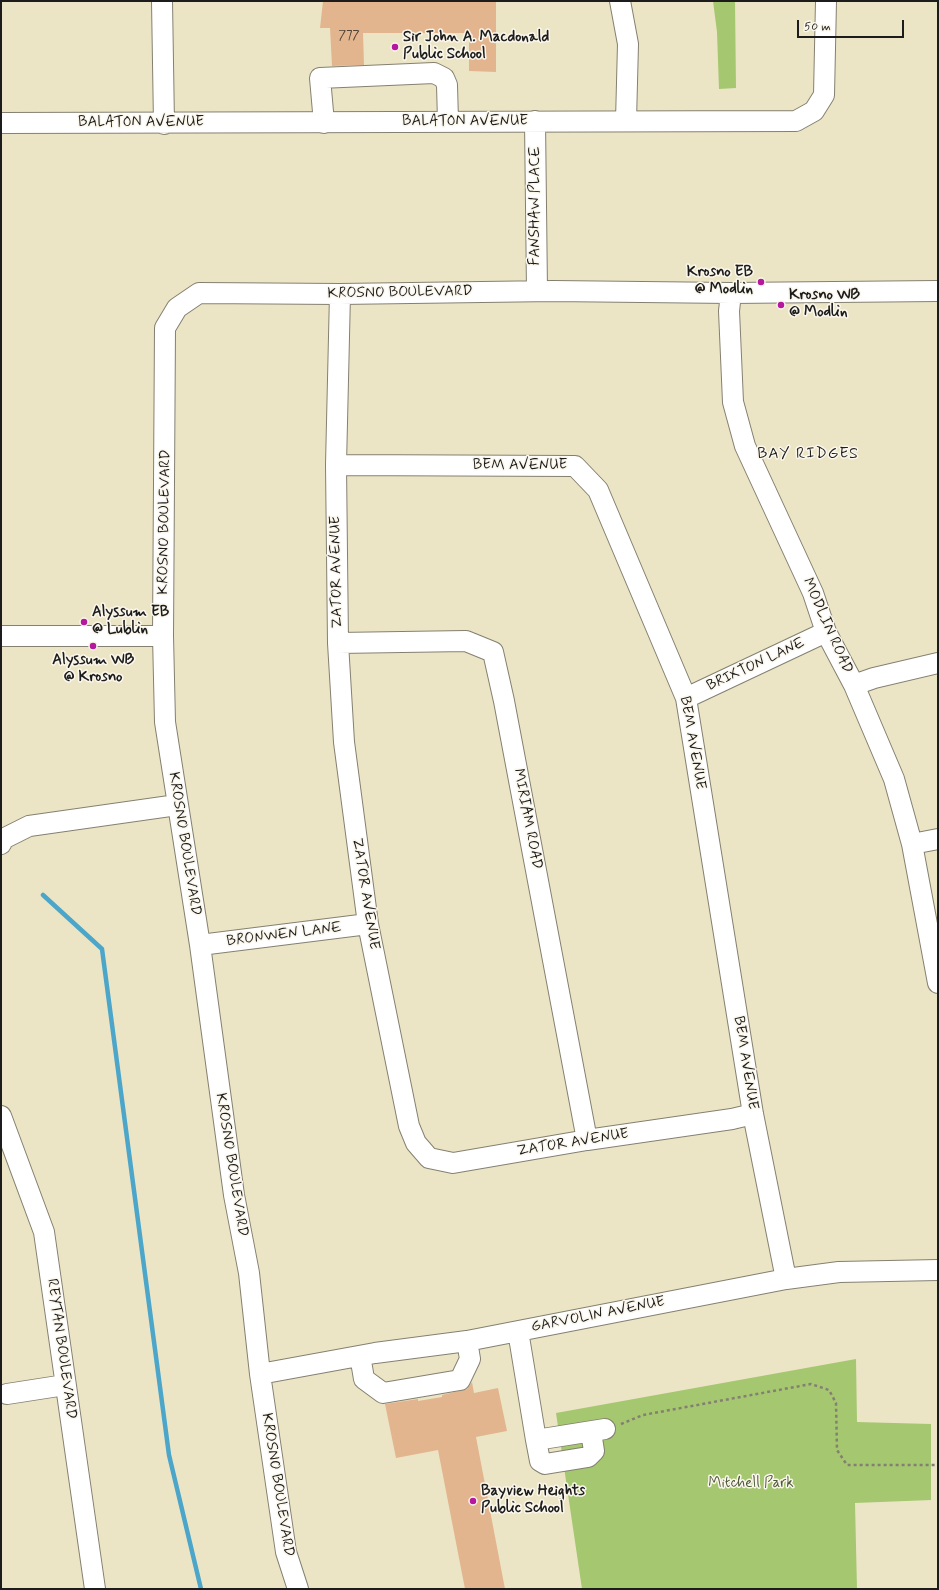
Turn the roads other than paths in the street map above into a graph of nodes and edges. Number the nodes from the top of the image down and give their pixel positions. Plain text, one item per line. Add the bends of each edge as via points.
1 (162, 1) edge
2 (620, 1) edge
3 (826, 1) edge
4 (448, 121) junction
5 (535, 121) junction
6 (626, 121) junction
7 (1, 123) edge
8 (324, 123) junction
9 (164, 124) junction
10 (537, 291) junction
11 (938, 291) edge
12 (731, 293) junction
13 (340, 294) junction
14 (336, 465) junction
15 (826, 632) junction
16 (1, 636) edge
17 (164, 636) junction
18 (338, 643) junction
19 (938, 663) edge
20 (854, 685) junction
21 (686, 698) junction
22 (177, 805) junction
23 (938, 839) edge
24 (1, 844) edge
25 (912, 844) junction
26 (368, 924) junction
27 (200, 945) junction
28 (938, 984) edge
29 (753, 1114) junction
30 (1, 1116) edge
31 (587, 1140) junction
32 (938, 1270) edge
33 (786, 1279) junction
34 (518, 1331) junction
35 (466, 1341) junction
36 (359, 1357) junction
37 (260, 1374) junction
38 (65, 1385) junction
39 (6, 1394) dead end
40 (598, 1430) road end
41 (95, 1589) edge
42 (298, 1589) edge

1 - 9 street
2 - 6 street via 628,44
3 - 6 street, BALATON AVENUE via 824,95 814,111 796,121
4 - 5 street, BALATON AVENUE
4 - 8 street, BALATON AVENUE
4 - 8 street via 447,85 444,78 434,73 320,78
5 - 6 street, BALATON AVENUE
5 - 10 street, FANSHAW PLACE
7 - 9 street, BALATON AVENUE
8 - 9 street, BALATON AVENUE
10 - 12 street, KROSNO BOULEVARD
10 - 13 street, KROSNO BOULEVARD
11 - 12 street, KROSNO BOULEVARD
12 - 15 street, MODLIN ROAD via 729,311 733,402 745,446 813,593
13 - 14 street, ZATOR AVENUE
13 - 17 street, KROSNO BOULEVARD via 199,293 177,308 165,328
14 - 18 street, ZATOR AVENUE
14 - 21 street, BEM AVENUE via 575,466 598,490
15 - 20 street, MODLIN ROAD
15 - 21 street, BRIXTON LANE
16 - 17 street
17 - 22 street, KROSNO BOULEVARD via 165,722
18 - 26 street, ZATOR AVENUE via 344,742
18 - 31 street, MIRIAM ROAD via 466,641 493,652
19 - 20 street
20 - 25 street, MODLIN ROAD via 894,779
21 - 29 street, BEM AVENUE
22 - 24 street via 29,826 3,839
22 - 27 street, KROSNO BOULEVARD
23 - 25 street
25 - 28 street, MODLIN ROAD
26 - 27 street, BRONWEN LANE
26 - 31 street, ZATOR AVENUE via 409,1126 416,1143 429,1158 453,1163
27 - 37 street, KROSNO BOULEVARD via 234,1195 249,1273
29 - 31 street, ZATOR AVENUE
29 - 33 street, BEM AVENUE
30 - 38 street, REYTAN BOULEVARD via 44,1232
32 - 33 street, GARVOLIN AVENUE via 839,1272
33 - 34 street, GARVOLIN AVENUE
34 - 35 street, GARVOLIN AVENUE
34 - 40 street via 536,1440
35 - 36 street, GARVOLIN AVENUE
35 - 36 street via 470,1359 460,1380 383,1393 364,1379
36 - 37 street, GARVOLIN AVENUE
37 - 42 street, KROSNO BOULEVARD via 286,1552
38 - 39 street
38 - 41 street, REYTAN BOULEVARD

